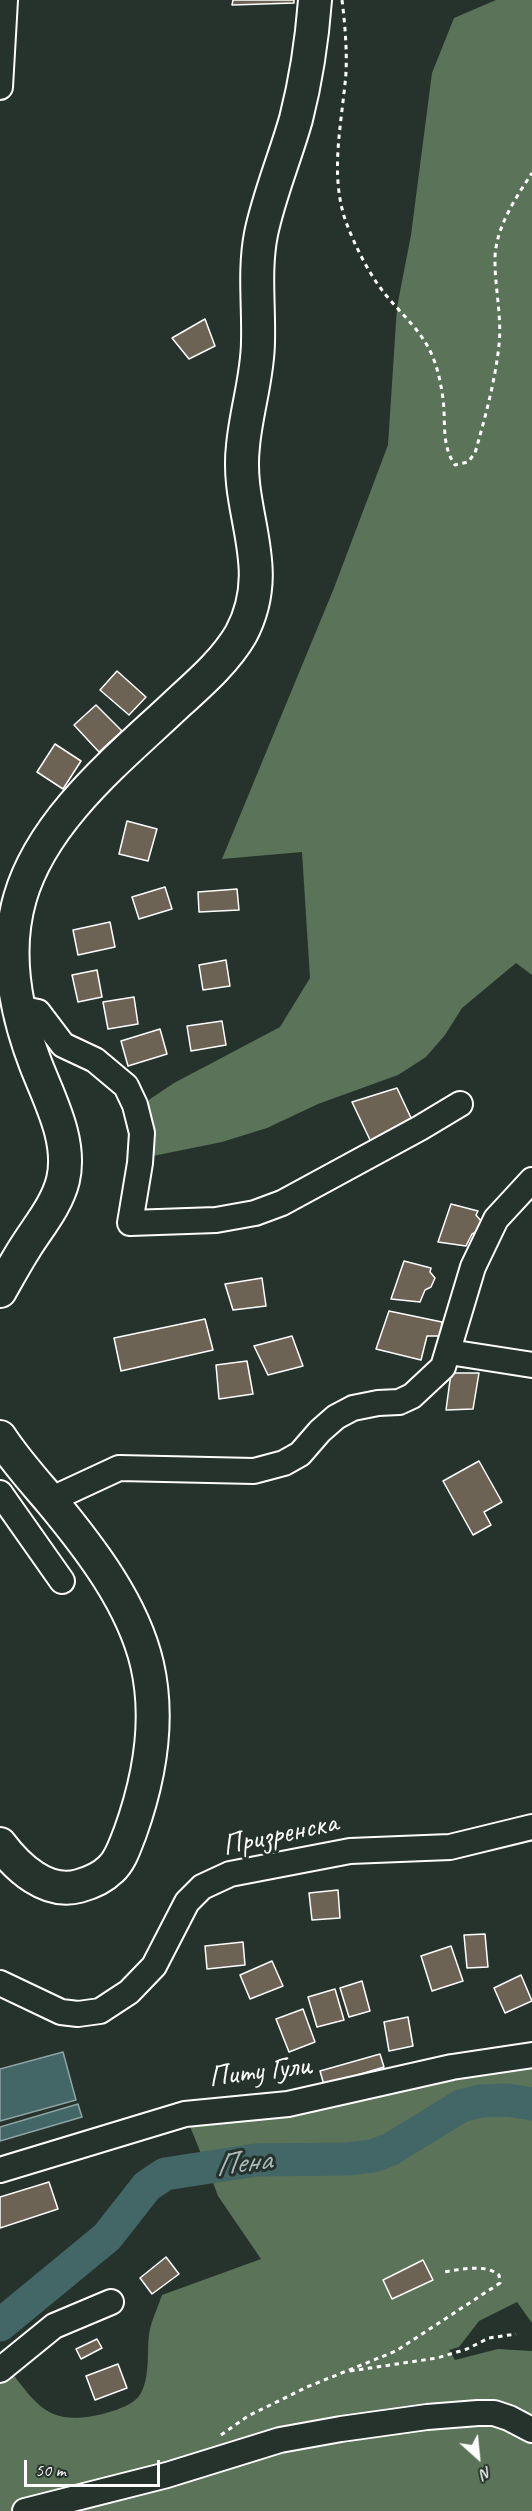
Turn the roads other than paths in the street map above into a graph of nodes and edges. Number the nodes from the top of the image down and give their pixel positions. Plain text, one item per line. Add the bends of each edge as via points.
1 (5, 0) edge
2 (315, 0) edge
3 (0, 87) edge
4 (18, 1008) junction
5 (460, 1104) dead end
6 (532, 1180) edge
7 (0, 1291) edge
8 (449, 1352) junction
9 (532, 1365) edge
10 (0, 1437) edge
11 (0, 1493) edge
12 (47, 1496) junction
13 (18, 1518) junction
14 (62, 1581) dead end
15 (532, 1827) edge
16 (0, 1844) edge
17 (0, 1983) edge
18 (532, 2055) edge
19 (0, 2170) edge
20 (111, 2302) dead end
21 (0, 2370) edge
22 (532, 2430) edge
23 (25, 2511) edge

1 - 3 street
2 - 4 main road via 304,87 258,253 258,342 242,449 257,568 252,605 235,643 208,675 91,787 37,856 19,899 15,921 13,971
4 - 5 street via 38,1012 63,1045 95,1060 126,1086 142,1133 130,1223 216,1220 255,1213 282,1203
4 - 7 main road via 61,1132 65,1170 55,1201
6 - 8 street via 496,1220 473,1267
8 - 9 street
8 - 12 street via 443,1367 412,1396 399,1402 353,1408 336,1417 300,1454 284,1462 254,1471 119,1468
10 - 12 main road
11 - 13 street
12 - 13 street
12 - 16 main road via 99,1564 138,1633 152,1694 149,1760 123,1852 111,1869 91,1882 70,1888 51,1887 22,1868
13 - 14 street
15 - 17 street, Призренска via 450,1847 350,1851 230,1874 202,1887 187,1902 154,1966 129,1992 100,2011 61,2012
18 - 19 street, Питу Гули via 452,2067 288,2103 185,2114
20 - 21 street via 54,2326
22 - 23 street via 502,2416 478,2413 341,2428 280,2440 167,2475

